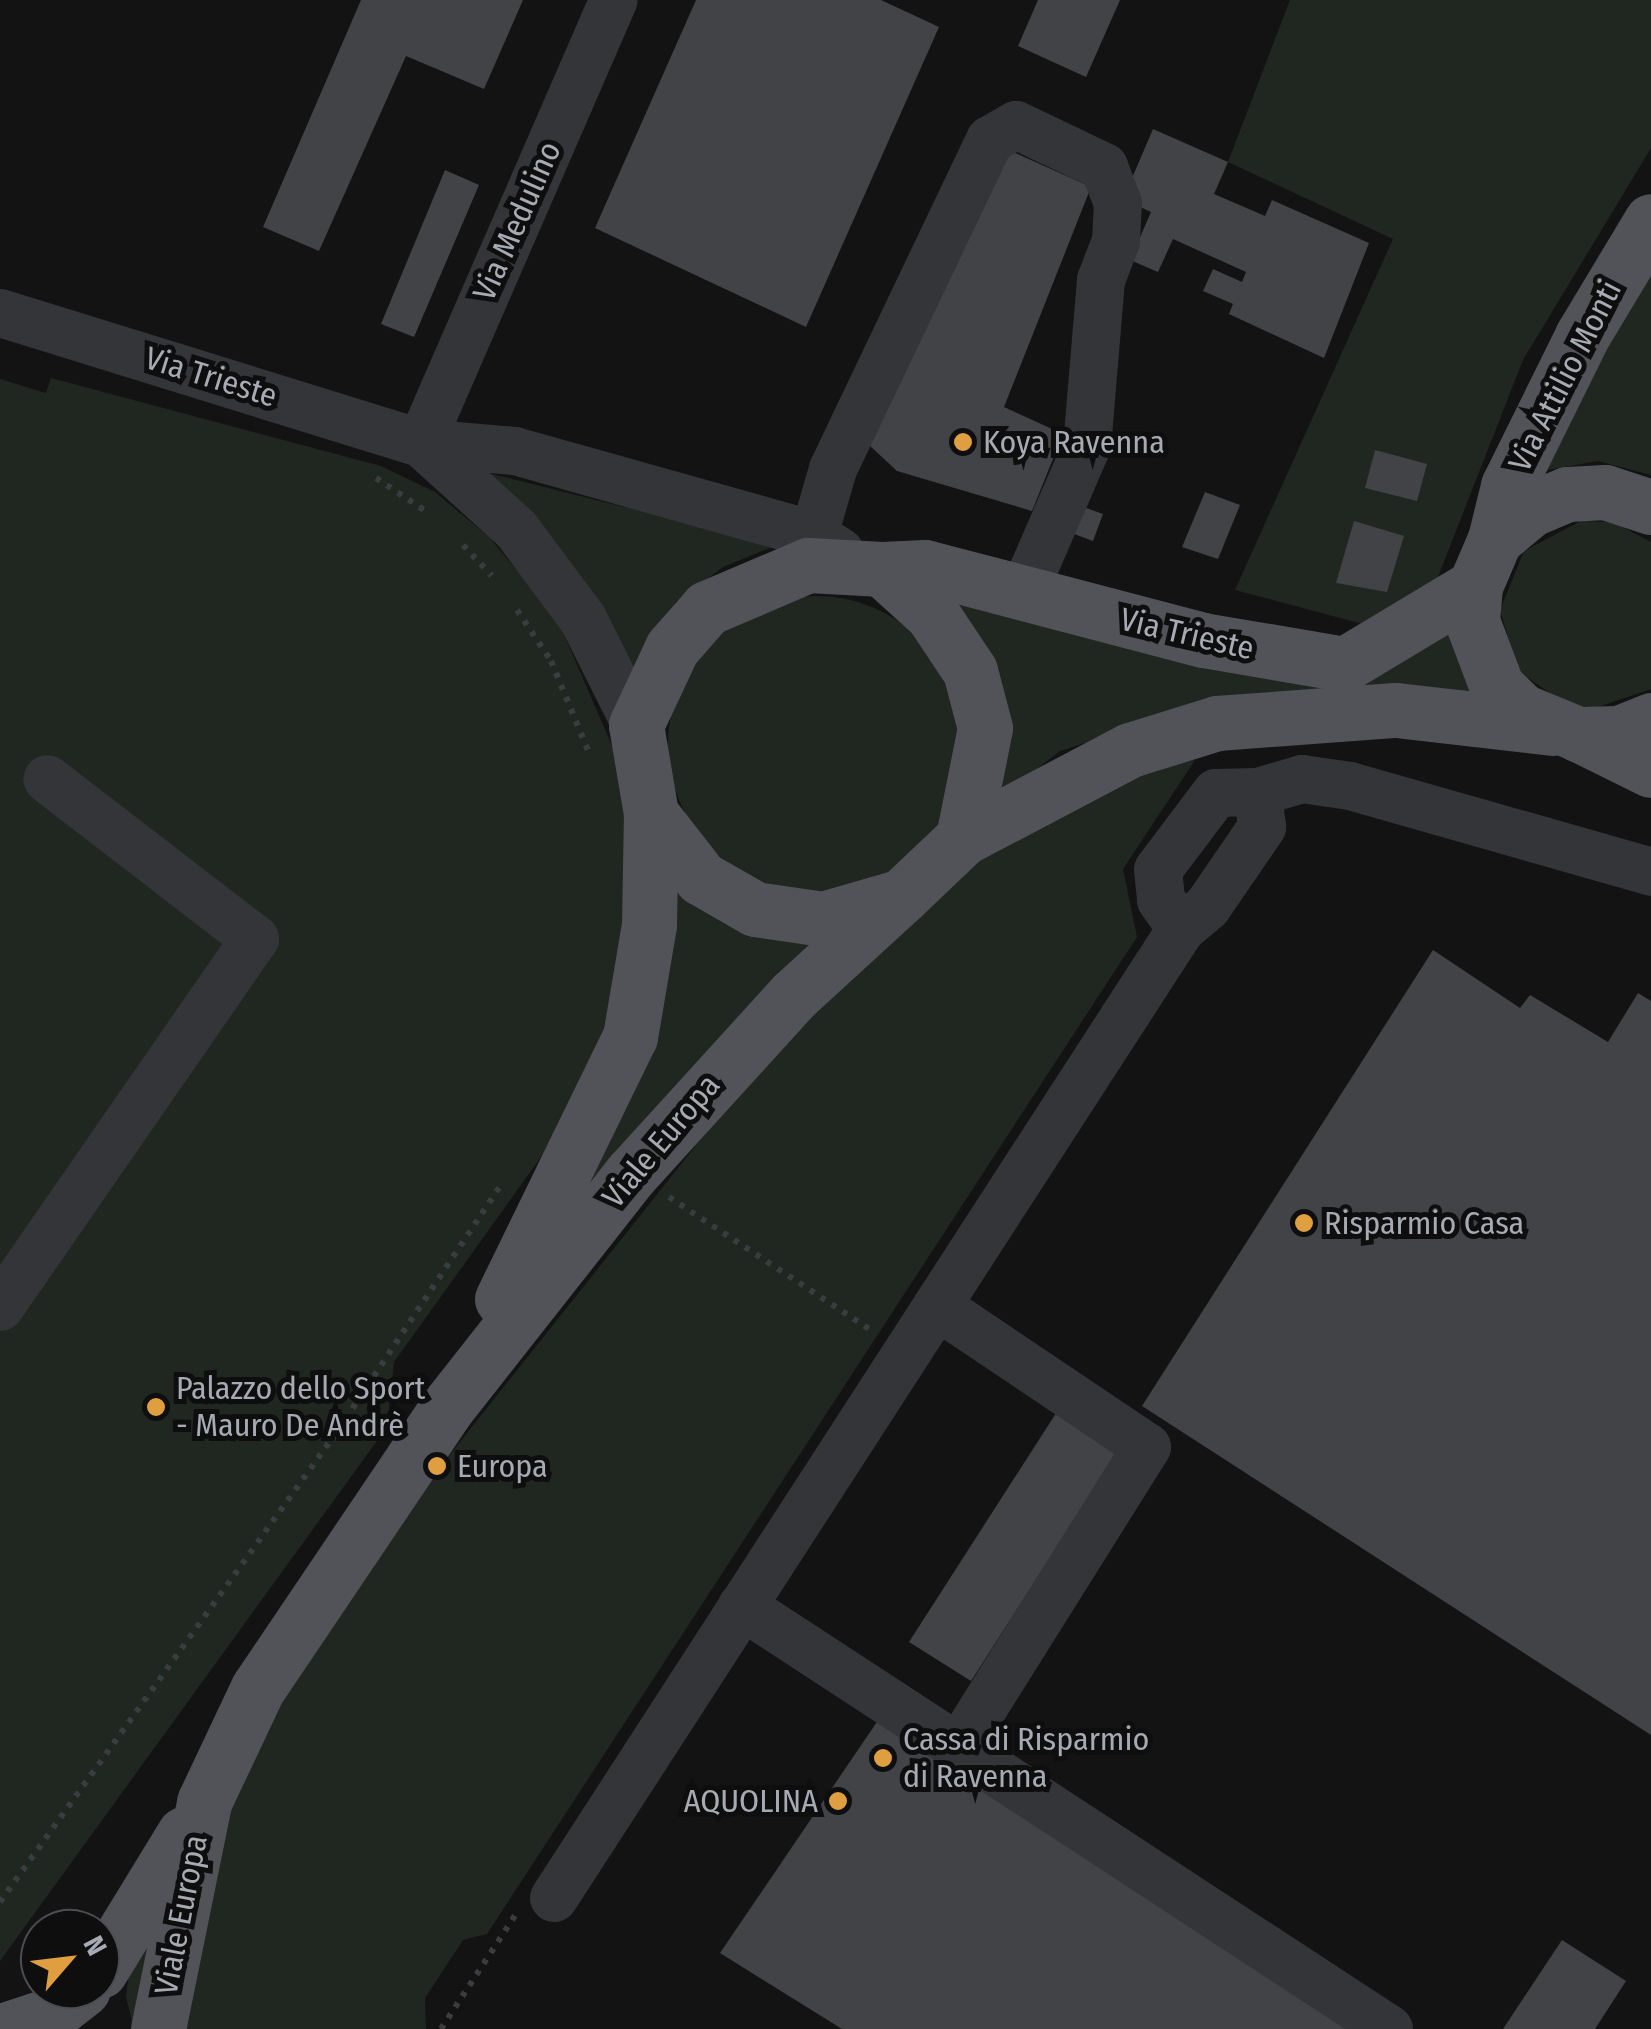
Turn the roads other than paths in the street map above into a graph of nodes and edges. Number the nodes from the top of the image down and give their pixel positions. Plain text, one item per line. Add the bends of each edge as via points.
1 (614, 0) edge
2 (1651, 221) edge
3 (0, 314) edge
4 (421, 443) junction
5 (1651, 507) edge
6 (851, 555) junction
7 (1485, 562) junction
8 (1023, 594) junction
9 (1651, 720) edge
10 (636, 724) junction
11 (1566, 731) junction
12 (1651, 770) edge
13 (47, 780) dead end
14 (651, 814) junction
15 (963, 838) junction
16 (1651, 872) edge
17 (902, 896) junction
18 (936, 1306) junction
19 (0, 1307) edge
20 (446, 1409) junction
21 (742, 1606) junction
22 (959, 1748) junction
23 (204, 1802) junction
24 (554, 1898) dead end
25 (120, 1938) edge
26 (58, 2009) edge
27 (8, 2029) edge
28 (23, 2029) edge
29 (46, 2029) edge
30 (158, 2029) edge
31 (1389, 2029) edge

1 - 4 street, Via Medulino
2 - 7 main road, Via Attilio Monti via 1573,354 1508,486
3 - 4 street, Via Trieste
4 - 6 street, Via Trieste via 515,451
4 - 10 street, Via Trieste via 516,529 583,619
5 - 7 main road, Via Trieste via 1604,492 1567,494 1531,508
6 - 8 main road, Via Trieste via 924,566
6 - 8 street via 832,468 990,140 1016,126 1104,167 1118,202 1116,240 1101,280 1086,446
6 - 10 main road via 808,565 707,608 672,648
6 - 15 main road via 932,614 970,671 986,728
7 - 8 main road, Via Trieste via 1346,664 1203,640
7 - 11 main road, Via Attilio Monti via 1472,621 1488,671 1522,712
9 - 11 main road
10 - 14 main road
11 - 12 main road
11 - 15 main road via 1396,710 1217,723 1130,750
13 - 19 street via 255,940
14 - 17 main road via 700,878 755,909 822,919
14 - 20 main road, Viale Europa via 649,925 630,1038
15 - 17 main road
16 - 18 street via 1350,786 1302,778 1258,792 1262,828 1208,906 1180,929
17 - 20 main road, Viale Europa via 728,1062
18 - 21 street
18 - 22 street via 1147,1447
20 - 23 main road, Viale Europa via 258,1688
21 - 22 street
21 - 24 street
22 - 31 street
23 - 25 main road, Viale Europa
23 - 30 main road, Viale Europa
26 - 27 main road
28 - 29 main road

